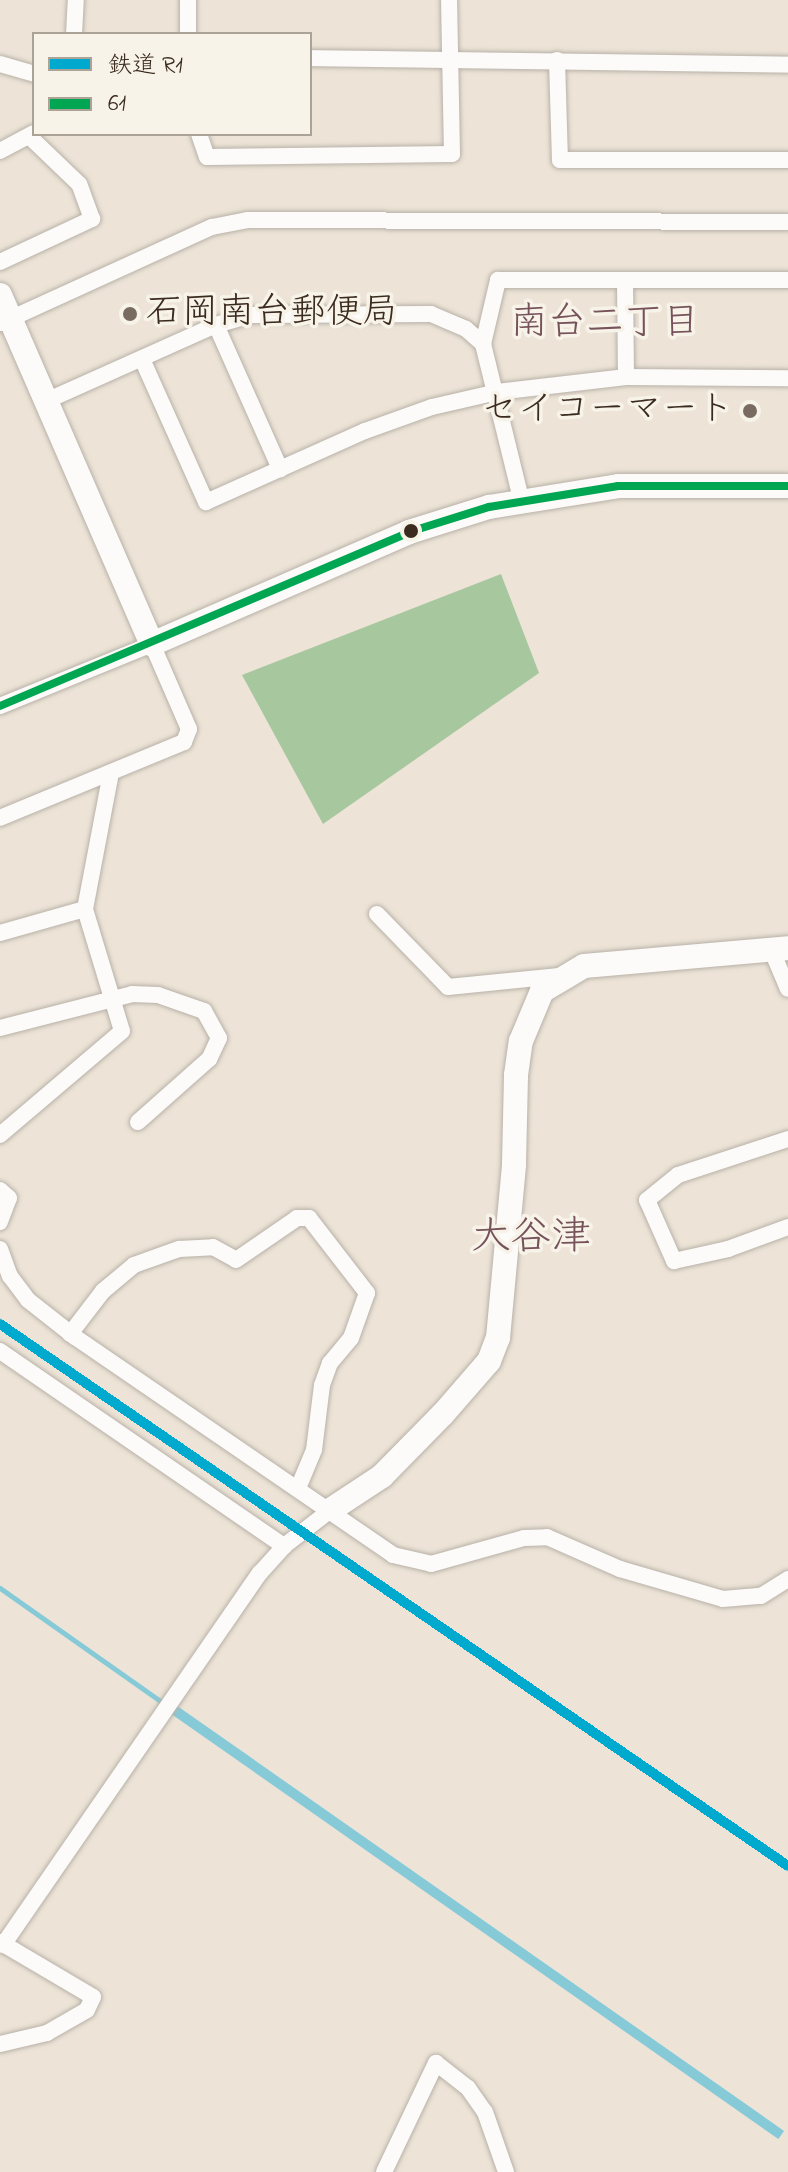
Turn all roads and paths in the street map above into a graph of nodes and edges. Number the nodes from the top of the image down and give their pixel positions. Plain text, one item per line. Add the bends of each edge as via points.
1 (76, 0) edge
2 (188, 0) edge
3 (449, 0) edge
4 (74, 32) edge
5 (188, 32) edge
6 (450, 57) junction
7 (312, 58) edge
8 (557, 60) junction
9 (0, 64) edge
10 (788, 65) edge
11 (32, 73) edge
12 (32, 134) edge
13 (34, 136) edge
14 (200, 136) edge
15 (0, 151) edge
16 (788, 160) edge
17 (788, 222) edge
18 (0, 262) edge
19 (625, 280) junction
20 (788, 280) edge
21 (0, 295) edge
22 (5, 321) edge
23 (216, 325) junction
24 (483, 344) junction
25 (142, 359) junction
26 (626, 377) junction
27 (788, 378) edge
28 (497, 392) junction
29 (46, 401) junction
30 (280, 469) junction
31 (788, 486) edge
32 (521, 499) junction
33 (152, 644) junction
34 (0, 706) edge
35 (111, 773) junction
36 (0, 818) edge
37 (85, 909) junction
38 (377, 914) dead end
39 (0, 933) edge
40 (780, 950) edge
41 (559, 976) junction
42 (788, 989) edge
43 (115, 999) junction
44 (0, 1028) edge
45 (138, 1122) dead end
46 (0, 1135) edge
47 (788, 1139) edge
48 (0, 1190) edge
49 (0, 1222) edge
50 (788, 1227) edge
51 (0, 1249) edge
52 (70, 1334) junction
53 (0, 1351) edge
54 (298, 1488) junction
55 (332, 1509) junction
56 (284, 1546) junction
57 (788, 1579) edge
58 (2, 1944) edge
59 (0, 2044) edge
60 (384, 2172) edge
61 (506, 2172) edge

1 - 4 street
2 - 5 street
3 - 6 street
6 - 7 street
6 - 8 street
6 - 14 street via 452,154 207,157
8 - 10 street
8 - 16 street via 560,160
9 - 11 street
12 - 15 street
13 - 18 street via 79,184 92,219
17 - 22 street via 248,220 212,227
19 - 20 street
19 - 24 street via 498,280
19 - 26 street
21 - 22 street
22 - 29 street
23 - 24 street via 300,311 431,314 466,329
23 - 25 street
23 - 30 street
24 - 28 street
25 - 29 street
25 - 30 street via 206,502
26 - 27 street
26 - 28 street
28 - 30 street via 432,407
28 - 32 street
29 - 33 street
31 - 32 street via 618,486
32 - 33 street via 409,532
33 - 34 street
33 - 35 street via 189,729 184,742
35 - 36 street
35 - 37 street
37 - 39 street
37 - 43 street
38 - 41 street via 448,987
40 - 41 street via 637,959 584,966
40 - 42 street
41 - 55 street via 542,991 521,1041 502,1312 493,1350 443,1414 382,1476
43 - 44 street
43 - 45 street via 158,995 183,1001 204,1011 219,1038 187,1083
43 - 46 street via 122,1031
47 - 50 street via 678,1175 647,1200 674,1261
48 - 49 street via 9,1198
51 - 52 street via 10,1276 28,1300
52 - 54 street
52 - 54 street via 103,1291 134,1265 179,1249 213,1247 236,1260 297,1218 309,1218 367,1293 351,1338 330,1363 322,1385 314,1450
53 - 56 street
54 - 55 street
55 - 56 street
55 - 57 street via 393,1555 431,1564 524,1538 547,1537 620,1569 723,1599 761,1596
56 - 58 street
58 - 59 street via 93,1997 87,2010 47,2033
60 - 61 street via 436,2063 468,2088 485,2112

